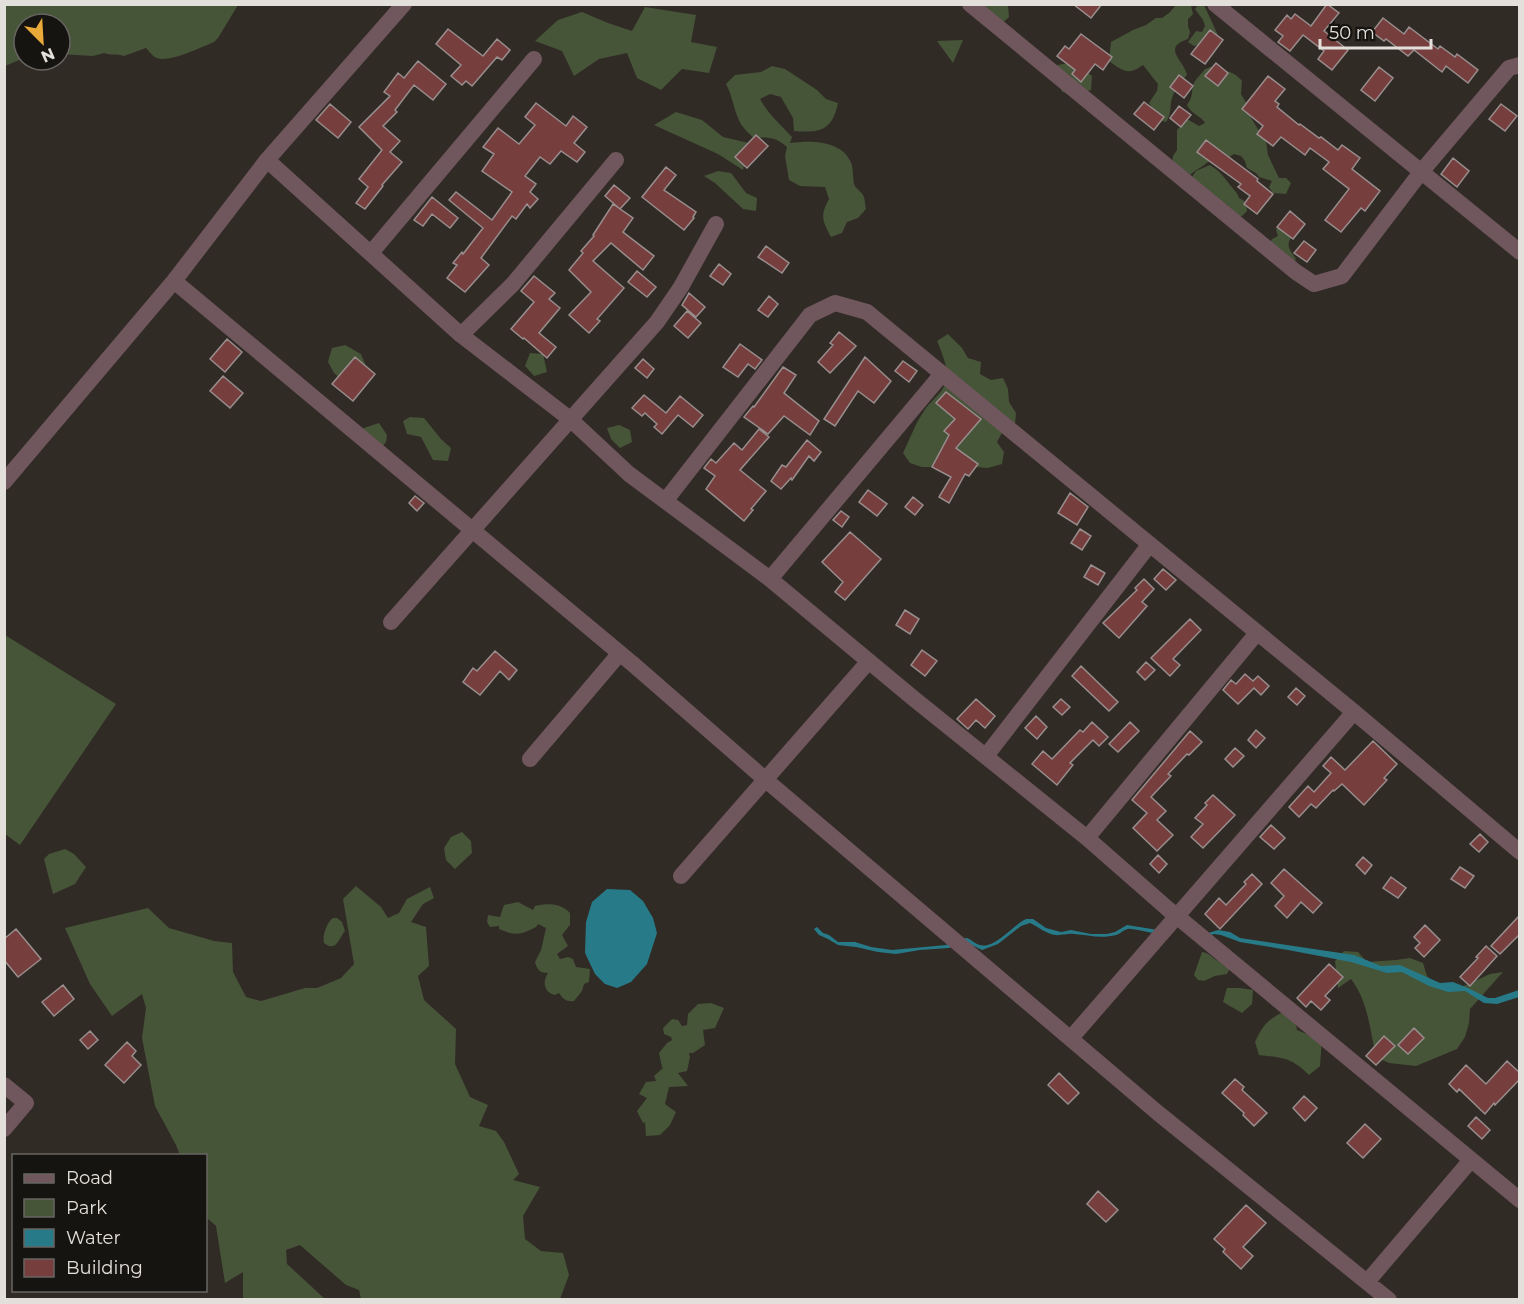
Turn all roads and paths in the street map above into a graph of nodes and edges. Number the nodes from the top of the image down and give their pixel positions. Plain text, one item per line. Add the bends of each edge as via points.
1 (404, 4) edge
2 (970, 4) edge
3 (1215, 4) edge
4 (534, 59) dead end
5 (1520, 65) edge
6 (616, 159) dead end
7 (267, 160) junction
8 (1421, 172) junction
9 (716, 224) dead end
10 (1520, 252) edge
11 (371, 253) junction
12 (174, 280) junction
13 (461, 335) junction
14 (942, 374) junction
15 (570, 418) junction
16 (4, 482) edge
17 (666, 500) junction
18 (472, 530) junction
19 (1150, 544) junction
20 (770, 579) junction
21 (391, 622) dead end
22 (1257, 633) junction
23 (620, 653) junction
24 (869, 661) junction
25 (1354, 712) junction
26 (986, 756) junction
27 (530, 759) dead end
28 (766, 780) junction
29 (1087, 838) junction
30 (1520, 852) edge
31 (681, 876) dead end
32 (1177, 917) junction
33 (1071, 1038) junction
34 (4, 1085) edge
35 (4, 1129) edge
36 (1471, 1160) junction
37 (1520, 1200) edge
38 (1367, 1282) junction
39 (1389, 1299) edge

1 - 7 street
2 - 8 street via 1314,284 1342,276
3 - 8 street
4 - 11 street
5 - 8 street via 1509,68
6 - 13 street via 513,284
7 - 11 street
7 - 12 street
8 - 10 street
9 - 15 street via 681,288 657,322
11 - 13 street
12 - 16 street
12 - 18 street
13 - 15 street
14 - 17 street via 867,312 835,303 810,315
14 - 19 street
14 - 20 street
15 - 17 street via 629,474
15 - 18 street
17 - 20 street
18 - 21 street
18 - 23 street
19 - 22 street
19 - 26 street
20 - 24 street
22 - 25 street
22 - 29 street
23 - 27 street
23 - 28 street
24 - 26 street
24 - 28 street
25 - 30 street
25 - 32 street
26 - 29 street
28 - 31 street
28 - 33 street
29 - 32 street
32 - 33 street
32 - 36 street
33 - 38 street
34 - 35 street via 26,1103
36 - 37 street
36 - 38 street
38 - 39 street

